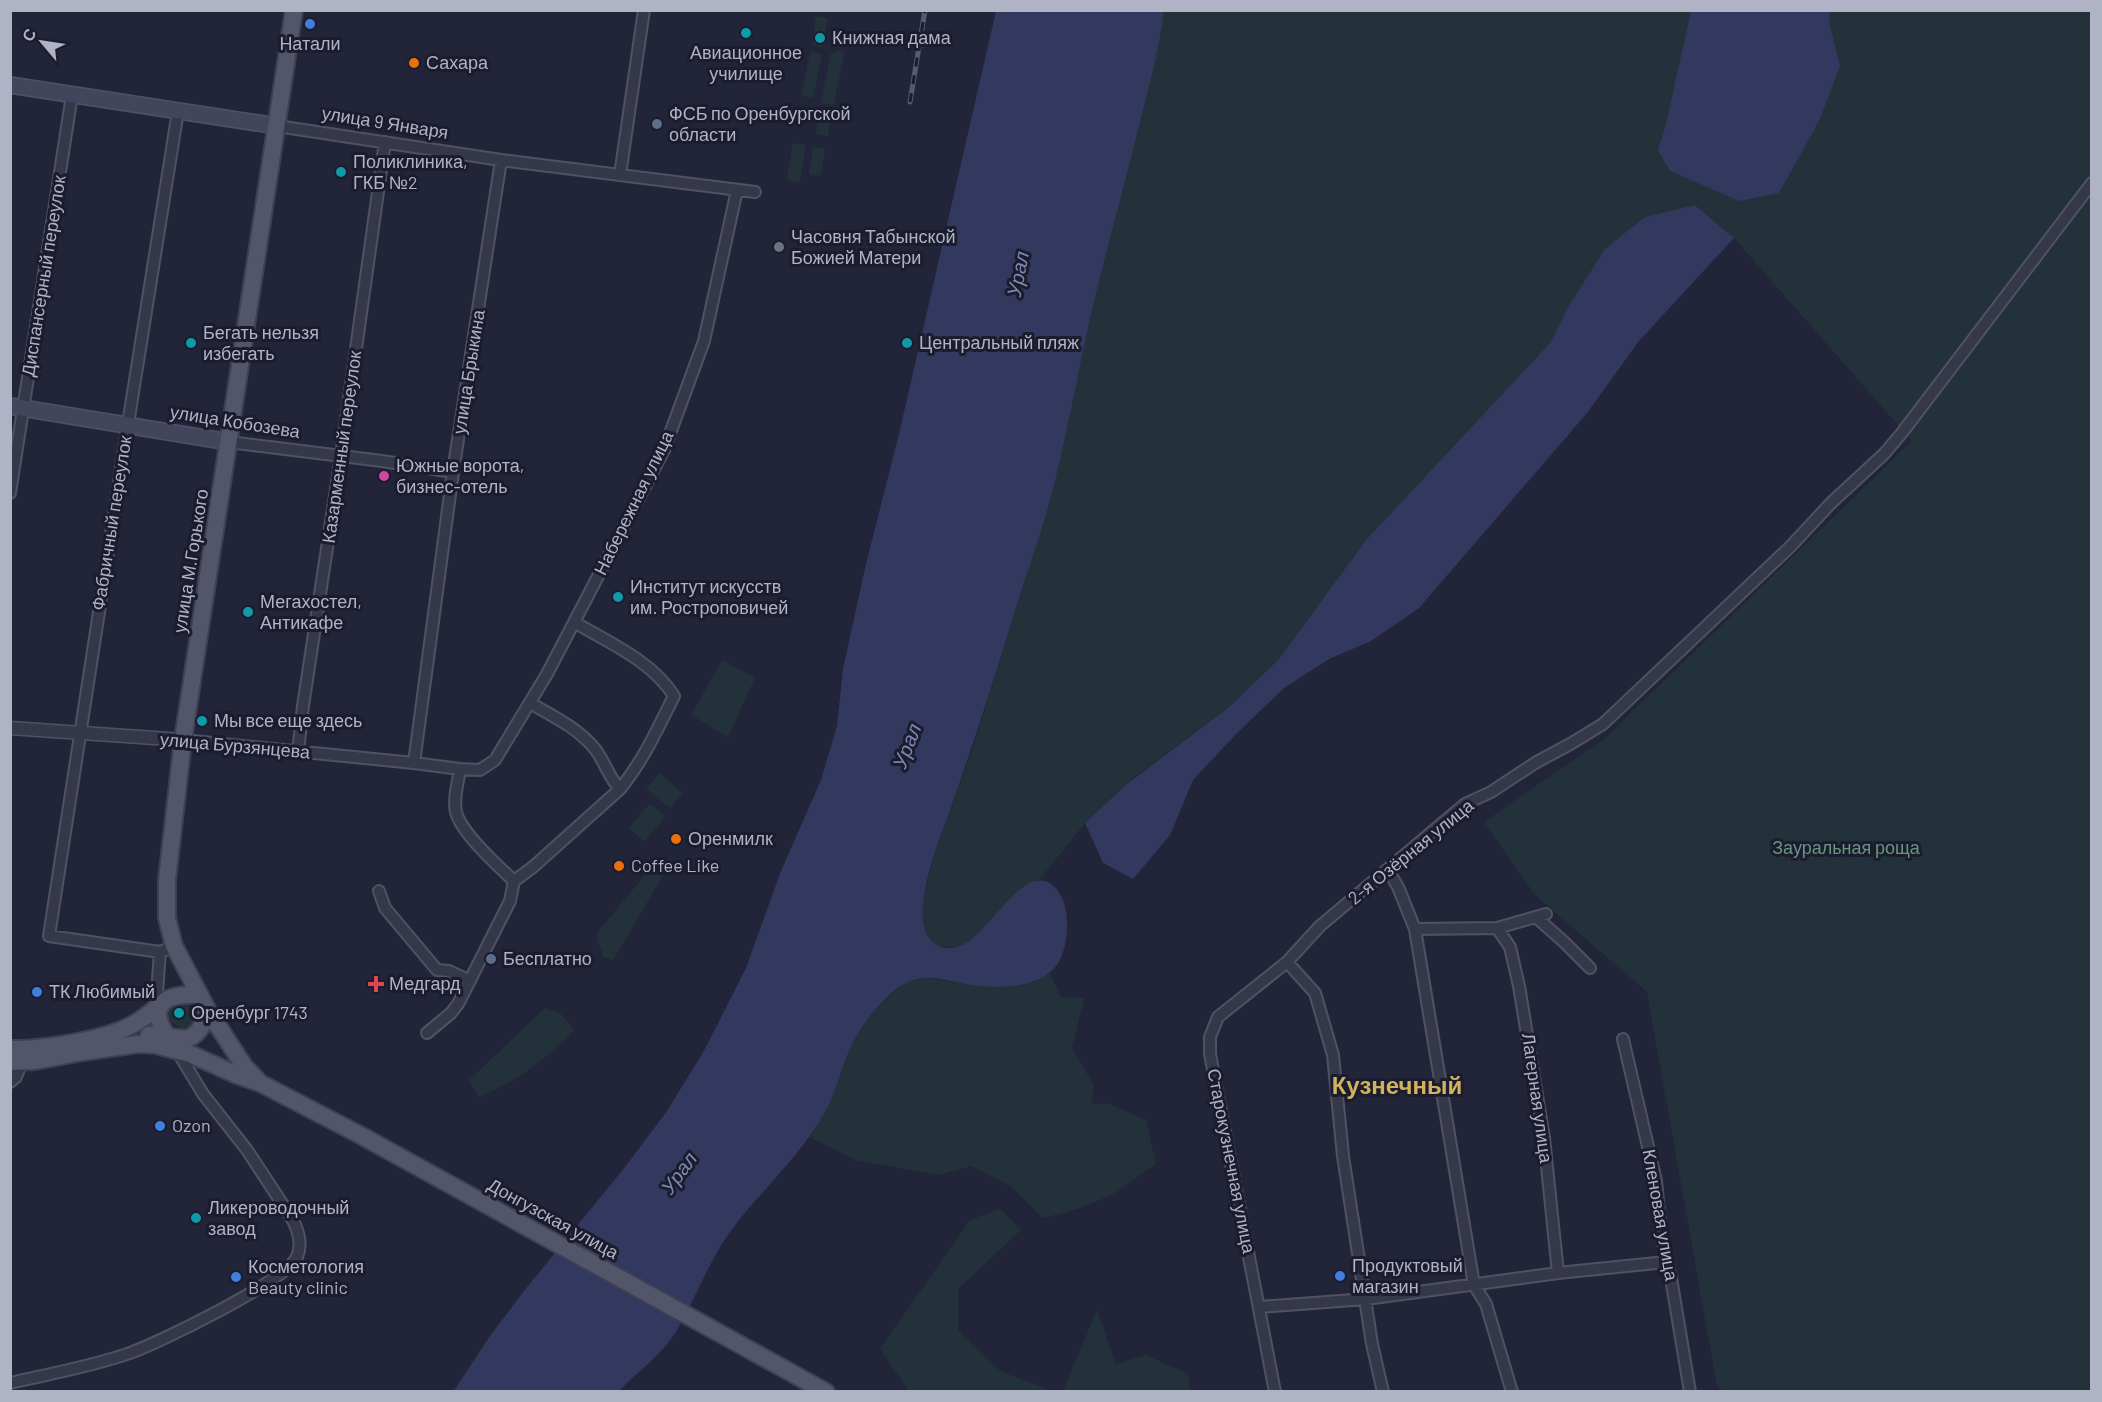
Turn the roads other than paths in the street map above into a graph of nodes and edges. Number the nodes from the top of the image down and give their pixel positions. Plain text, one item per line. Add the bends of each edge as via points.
1 (294, 10) edge
2 (644, 10) edge
3 (10, 85) edge
4 (72, 95) junction
5 (178, 111) junction
6 (277, 126) junction
7 (385, 142) junction
8 (501, 160) junction
9 (620, 175) junction
10 (2091, 183) edge
11 (737, 190) junction
12 (755, 192) dead end
13 (17, 407) edge
14 (128, 424) junction
15 (228, 442) junction
16 (341, 456) junction
17 (453, 472) junction
18 (10, 493) edge
19 (574, 622) junction
20 (530, 703) junction
21 (10, 728) edge
22 (80, 733) junction
23 (183, 740) junction
24 (298, 752) junction
25 (414, 763) junction
26 (460, 770) junction
27 (620, 789) junction
28 (1388, 870) junction
29 (514, 881) junction
30 (379, 891) dead end
31 (1497, 928) junction
32 (1415, 929) junction
33 (167, 949) junction
34 (1287, 962) junction
35 (1590, 968) dead end
36 (470, 981) junction
37 (203, 1002) junction
38 (165, 1025) junction
39 (427, 1033) dead end
40 (1623, 1039) dead end
41 (10, 1049) edge
42 (16, 1062) edge
43 (10, 1082) edge
44 (260, 1083) junction
45 (1666, 1262) junction
46 (1558, 1273) junction
47 (1474, 1285) junction
48 (1366, 1299) junction
49 (1260, 1307) junction
50 (10, 1383) edge
51 (826, 1392) edge
52 (1275, 1392) edge
53 (1383, 1392) edge
54 (1512, 1392) edge
55 (1690, 1392) edge

1 - 6 main road, улица М.Горького
2 - 9 street
3 - 4 main road, улица 9 Января
4 - 5 main road, улица 9 Января
4 - 13 street, Диспансерный переулок
5 - 6 main road, улица 9 Января
5 - 14 street, Фабричный переулок
6 - 7 street, улица 9 Января
6 - 15 main road, улица М.Горького
7 - 8 street, улица 9 Января
7 - 16 street, Казарменный переулок
8 - 9 street, улица 9 Января
8 - 17 street, улица Брыкина
9 - 11 street, улица 9 Января
10 - 28 street, 2-я Озёрная улица via 1884,454 1831,502 1790,547 1603,724 1465,804
11 - 12 street, улица 9 Января
11 - 19 street, Набережная улица via 704,341 664,450
13 - 14 main road, улица Кобозева
13 - 18 street, Диспансерный переулок
14 - 15 main road, улица Кобозева
14 - 22 street, Фабричный переулок
15 - 16 street, улица Кобозева
15 - 23 main road, улица М.Горького
16 - 17 street, улица Кобозева
16 - 24 street, Казарменный переулок
17 - 25 street, улица Брыкина
19 - 20 street, Набережная улица
19 - 27 street via 625,652 674,696 639,763
20 - 26 street, Набережная улица via 488,767 480,771
20 - 27 street via 569,726 594,748
21 - 22 street, улица Бурзянцева
22 - 23 street, улица Бурзянцева
22 - 33 street, Фабричный переулок via 49,936
23 - 24 street, улица Бурзянцева
23 - 33 main road, улица М.Горького via 166,880
24 - 25 street, улица Бурзянцева
25 - 26 street, улица Бурзянцева
26 - 29 street via 456,811 460,822
27 - 29 street
28 - 32 street
28 - 34 street, 2-я Озёрная улица via 1320,926
29 - 36 street via 510,901
30 - 36 street via 385,908 437,970 450,971
31 - 32 street
31 - 35 street via 1542,916
31 - 46 street, Лагерная улица via 1510,947 1520,986 1544,1138
32 - 47 street
33 - 37 main road, улица М.Горького
33 - 38 street
34 - 48 street via 1315,993 1333,1055
34 - 49 street, Старокузнечная улица via 1218,1017 1210,1037 1210,1054
36 - 39 street via 451,1013
37 - 38 main road via 182,994
37 - 38 main road via 203,1025 192,1037 187,1039
37 - 44 main road, улица М.Горького via 244,1066
38 - 41 main road via 142,1020 120,1031 41,1049
38 - 42 main road via 138,1044
38 - 44 main road via 205,1060
38 - 50 street via 203,1094 247,1150 291,1217 300,1240 297,1257 270,1281 207,1317 127,1354
40 - 45 street, Кленовая улица via 1656,1181
42 - 43 street via 16,1077
44 - 51 main road, Донгузская улица
45 - 46 street
45 - 55 street, Кленовая улица
46 - 47 street
47 - 48 street
47 - 54 street via 1486,1304
48 - 49 street
48 - 53 street
49 - 52 street, Старокузнечная улица

